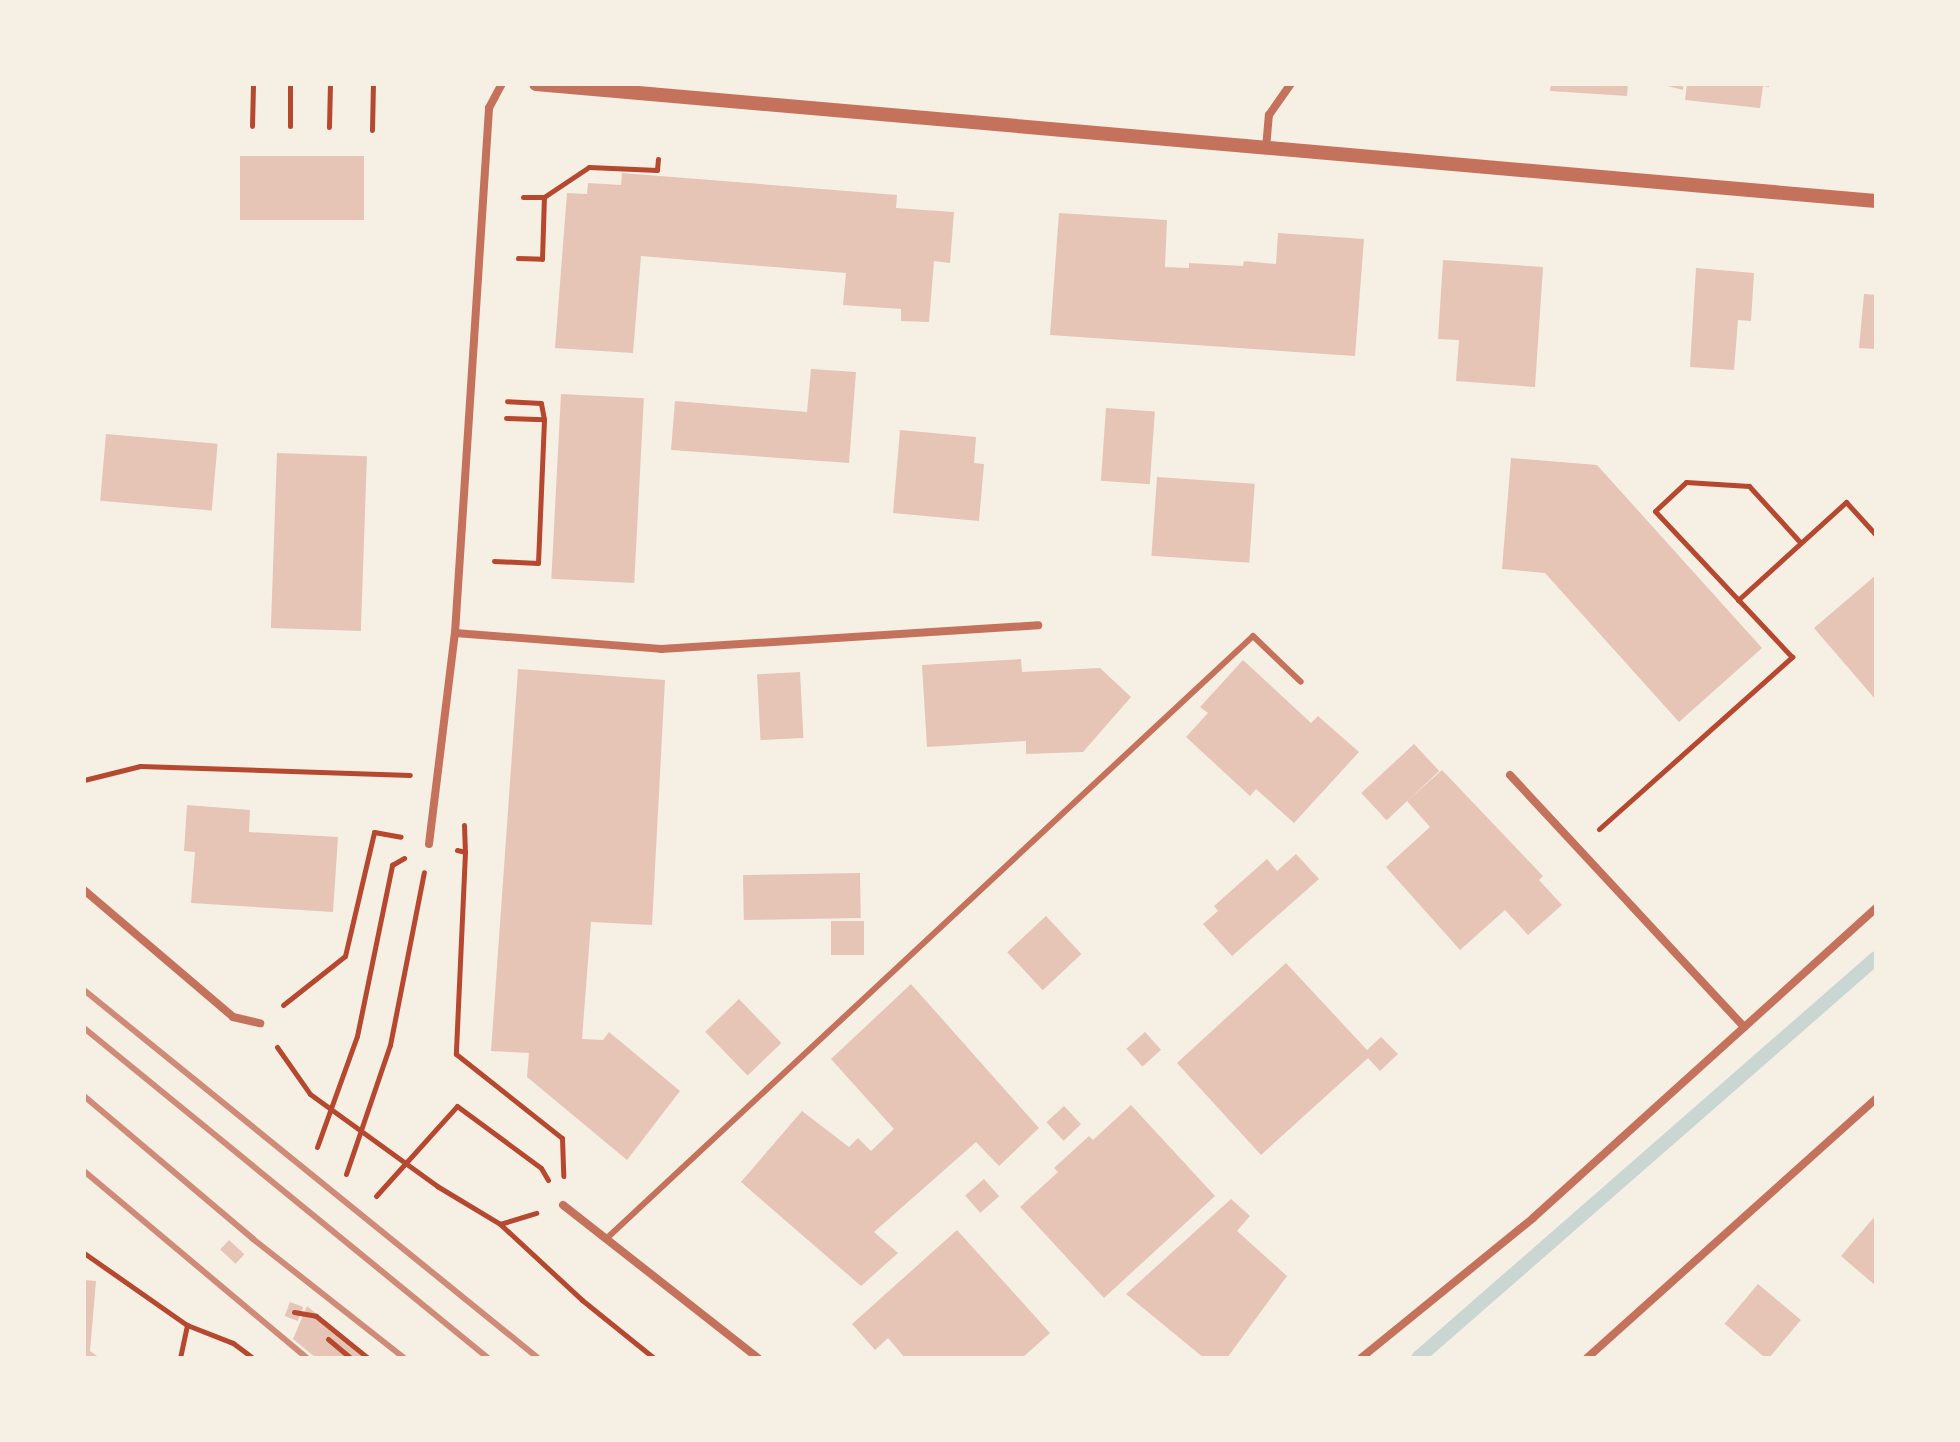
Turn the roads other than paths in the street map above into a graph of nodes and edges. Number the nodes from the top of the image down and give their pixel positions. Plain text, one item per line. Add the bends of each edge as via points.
1 (502, 84) edge
2 (536, 84) edge
3 (1291, 84) edge
4 (1266, 148) junction
5 (1876, 201) edge
6 (1038, 625) dead end
7 (455, 633) junction
8 (1301, 682) dead end
9 (1510, 775) dead end
10 (429, 844) road end
11 (84, 890) edge
12 (1876, 908) edge
13 (260, 1023) road end
14 (1744, 1027) junction
15 (1876, 1099) edge
16 (563, 1205) road end
17 (606, 1239) junction
18 (758, 1358) edge
19 (1361, 1358) edge
20 (1587, 1358) edge

1 - 7 street via 489,108
2 - 4 street
3 - 4 street via 1269,115
4 - 5 street
6 - 7 street via 661,649
7 - 10 street
8 - 17 lane via 1253,636
9 - 14 street
11 - 13 street via 233,1017
12 - 14 street
14 - 19 street via 1533,1218
15 - 20 street
16 - 17 street
17 - 18 street

